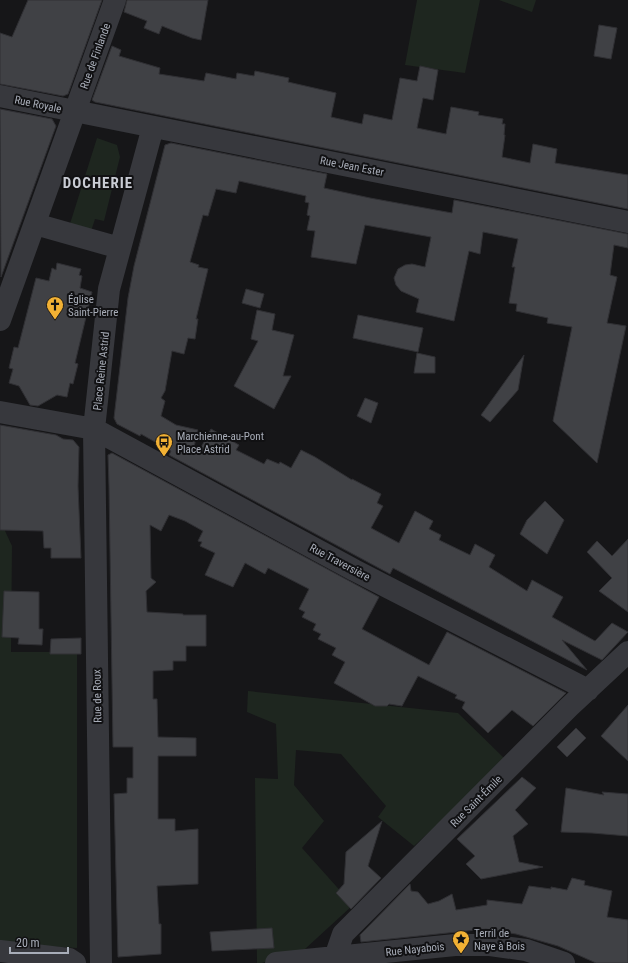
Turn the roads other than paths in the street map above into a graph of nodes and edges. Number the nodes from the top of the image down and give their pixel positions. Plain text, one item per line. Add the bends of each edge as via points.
1 (115, 0) edge
2 (0, 96) edge
3 (75, 112) junction
4 (153, 127) junction
5 (628, 222) edge
6 (35, 224) junction
7 (120, 248) junction
8 (0, 320) edge
9 (0, 412) edge
10 (94, 429) junction
11 (628, 652) edge
12 (588, 690) junction
13 (0, 952) edge
14 (335, 960) edge
15 (75, 963) edge
16 (101, 963) edge
17 (276, 963) edge
18 (564, 963) edge

1 - 3 street, Rue de Finlande
2 - 3 street, Rue Royale
3 - 4 street, Rue Jean Ester
3 - 6 street
4 - 5 street, Rue Jean Ester
4 - 7 street, Place Reine Astrid
6 - 7 street
6 - 8 street
7 - 10 street, Place Reine Astrid via 109,289
9 - 10 street
10 - 12 street, Rue Traversière via 354,570
10 - 16 street, Rue de Roux
11 - 12 street, Rue Saint-Émile
12 - 14 street, Rue Saint-Émile via 343,934
13 - 15 street via 69,959
14 - 17 street, Rue Nayabois
14 - 18 street, Rue Nayabois via 455,945 490,945 526,950

